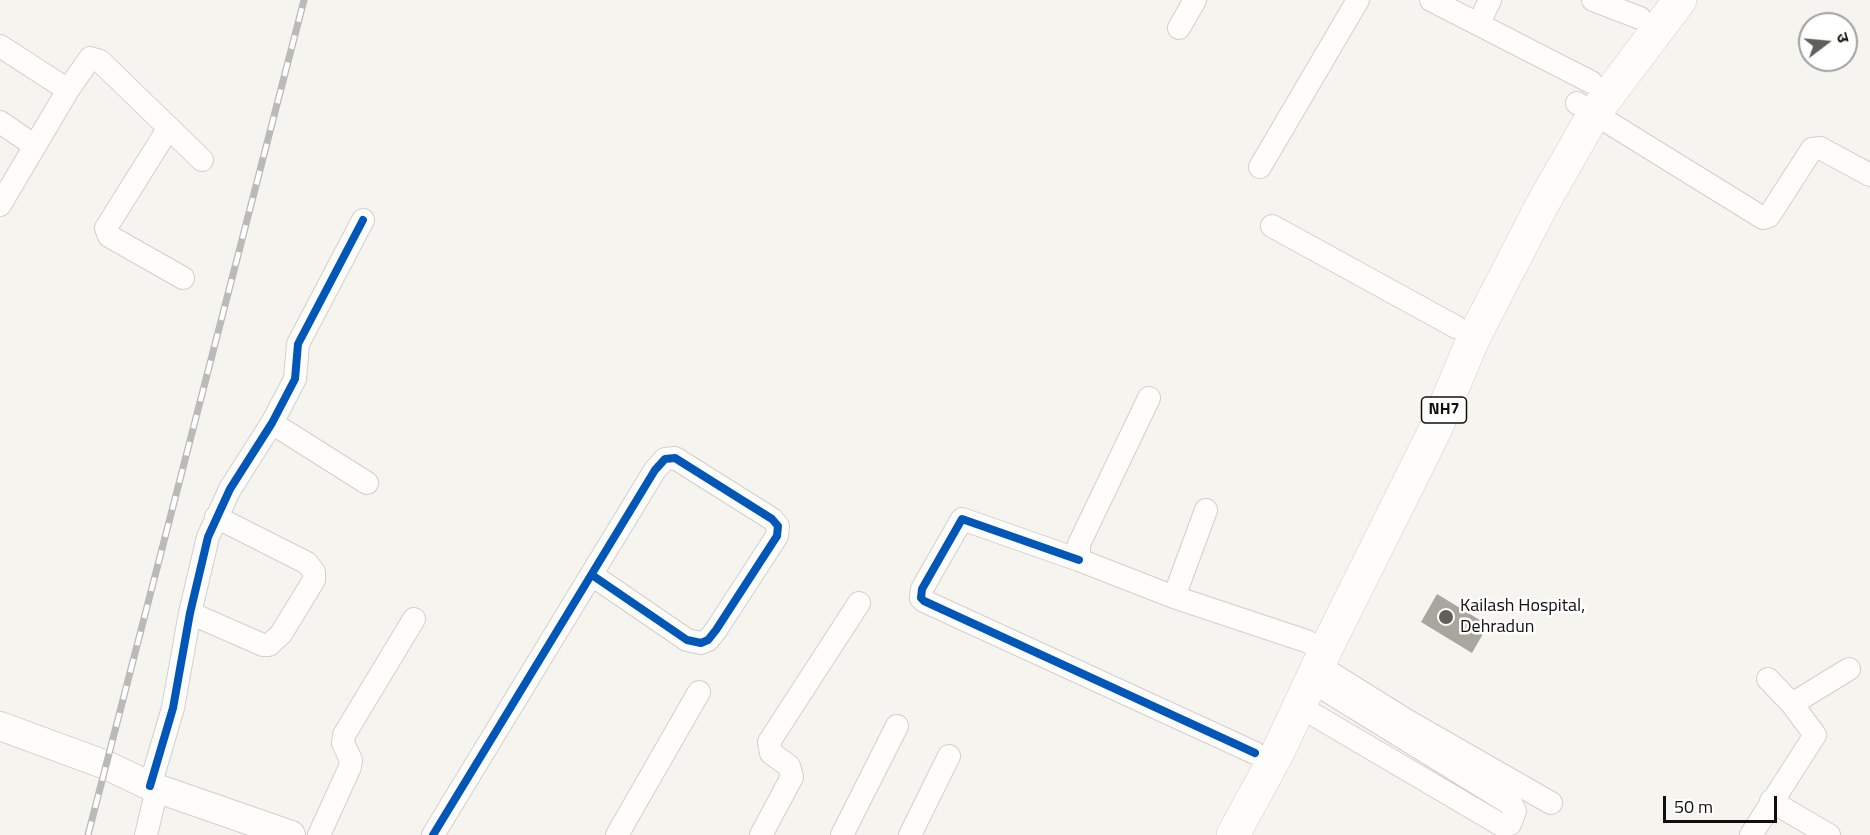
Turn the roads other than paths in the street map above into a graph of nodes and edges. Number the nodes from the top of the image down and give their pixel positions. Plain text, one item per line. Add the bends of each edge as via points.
1 (1195, 0) edge
2 (1358, 0) edge
3 (1431, 0) edge
4 (1490, 0) edge
5 (1593, 0) edge
6 (1680, 0) edge
7 (1647, 9) edge
8 (1479, 23) junction
9 (1179, 28) dead end
10 (0, 46) edge
11 (68, 90) junction
12 (1587, 100) junction
13 (0, 122) edge
14 (168, 129) junction
15 (35, 146) junction
16 (202, 160) dead end
17 (1260, 168) dead end
18 (1870, 175) edge
19 (0, 205) edge
20 (363, 220) dead end
21 (1272, 226) dead end
22 (183, 278) dead end
23 (1456, 327) junction
24 (1149, 398) dead end
25 (272, 423) junction
26 (367, 483) dead end
27 (1206, 510) dead end
28 (216, 517) junction
29 (1079, 560) junction
30 (592, 575) junction
31 (1174, 597) junction
32 (859, 603) dead end
33 (190, 613) junction
34 (414, 619) dead end
35 (1312, 669) junction
36 (1849, 669) dead end
37 (1768, 679) dead end
38 (699, 692) dead end
39 (1792, 704) junction
40 (0, 726) edge
41 (897, 726) dead end
42 (1255, 753) junction
43 (950, 756) dead end
44 (154, 788) junction
45 (1771, 801) junction
46 (1551, 803) dead end
47 (146, 835) edge
48 (291, 835) edge
49 (319, 835) edge
50 (433, 835) edge
51 (617, 835) edge
52 (761, 835) edge
53 (842, 835) edge
54 (910, 835) edge
55 (1210, 835) edge
56 (1234, 835) edge
57 (1751, 835) edge
58 (1829, 835) edge

1 - 9 street
2 - 17 street
3 - 8 street
4 - 8 street
5 - 7 street
6 - 12 highway, NH7
7 - 12 highway, NH7
8 - 12 street
10 - 11 street
11 - 14 street via 85,61 94,58
11 - 15 street
12 - 18 street via 1763,218 1769,216 1812,149 1820,148
12 - 23 highway, NH7
12 - 35 highway, NH7 via 1542,205 1474,337 1436,428
13 - 15 street
14 - 16 street
14 - 22 street via 106,228 109,236
15 - 19 street
20 - 25 street via 298,344 295,379
21 - 23 street
23 - 35 highway, NH7
24 - 29 street via 1079,544
25 - 26 street
25 - 28 street
27 - 31 street
28 - 33 street
28 - 33 street via 307,563 314,572 314,580 281,633 269,645
29 - 31 street
29 - 42 street via 963,519 921,597
30 - 30 street via 655,470 666,459 675,458 777,525 777,536 713,636 701,643 687,640
30 - 50 street
31 - 35 street
32 - 52 street via 768,742 771,753 789,766 792,774
33 - 44 street
34 - 49 street via 344,735 350,767
35 - 35 street via 1503,826 1510,824 1515,811 1512,805
35 - 42 highway, NH7
35 - 46 street
35 - 56 highway, NH7 via 1278,752
36 - 39 street
37 - 39 street
38 - 51 street
39 - 45 street via 1815,735
40 - 44 main road via 106,765
41 - 53 street
42 - 55 highway, NH7
43 - 54 street
44 - 47 street
44 - 48 main road
45 - 57 street
45 - 58 street

